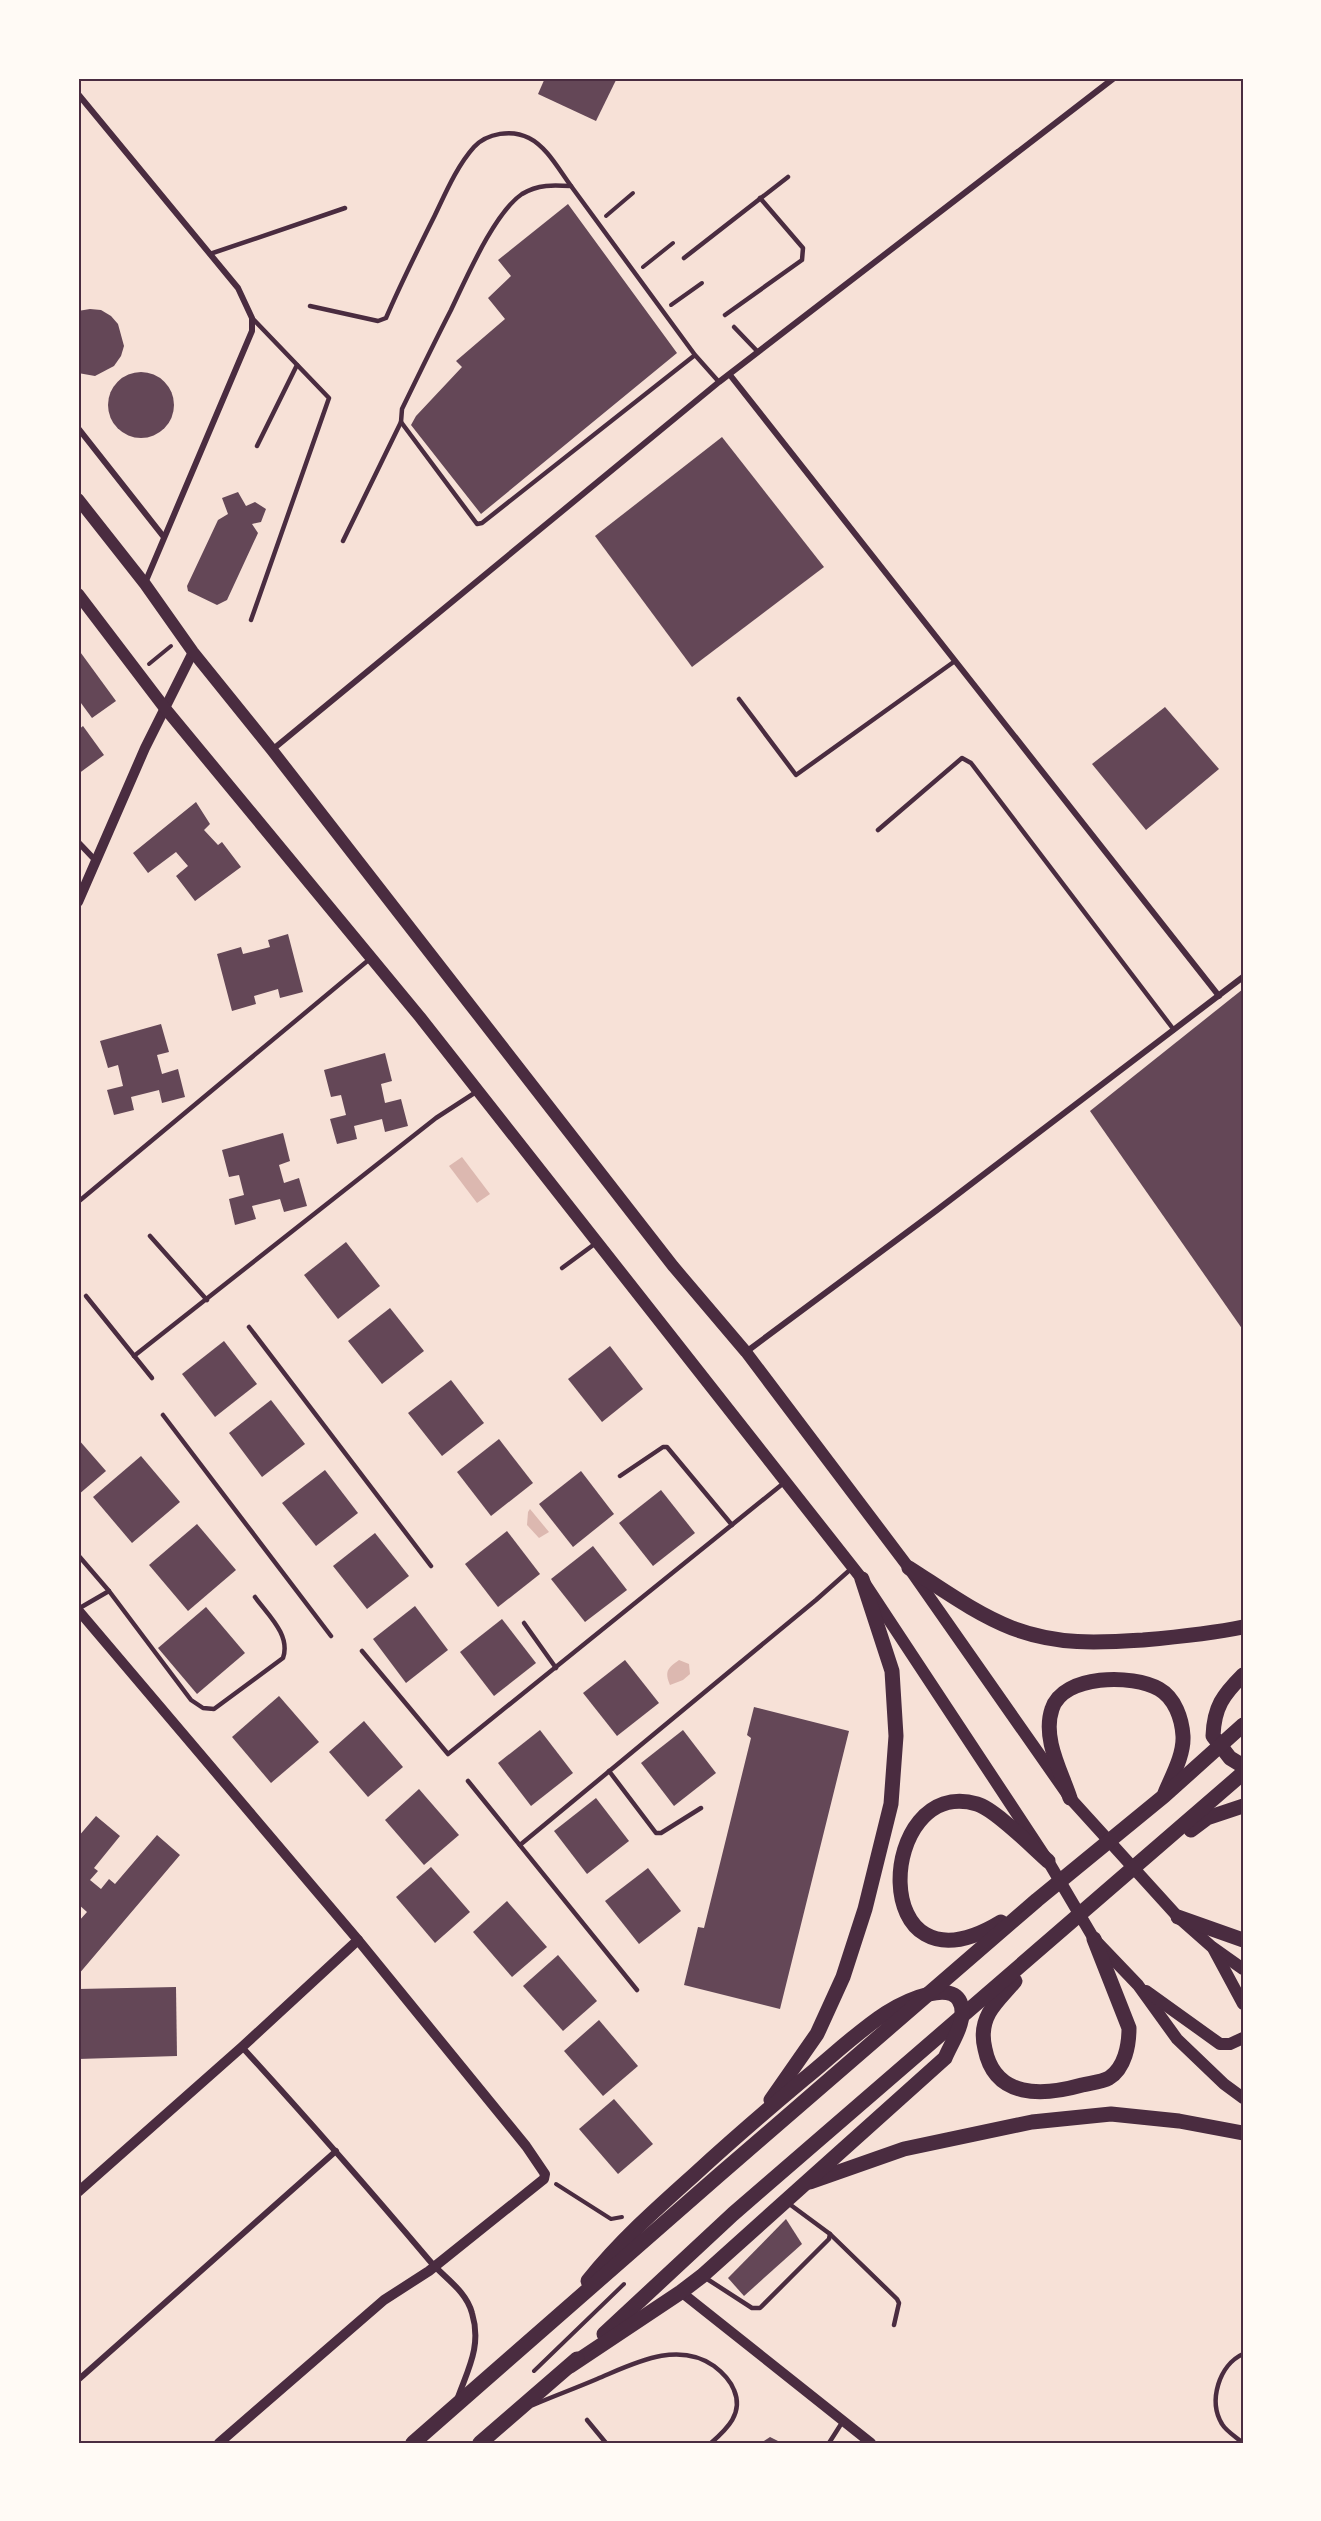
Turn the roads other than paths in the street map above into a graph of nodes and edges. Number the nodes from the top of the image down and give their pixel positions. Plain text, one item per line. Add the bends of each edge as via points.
1 (1114, 78) edge
2 (78, 94) edge
3 (788, 177) dead end
4 (571, 186) junction
5 (760, 198) junction
6 (345, 208) dead end
7 (210, 254) junction
8 (684, 258) dead end
9 (310, 306) dead end
10 (725, 315) dead end
11 (252, 318) junction
12 (734, 327) dead end
13 (758, 352) junction
14 (695, 355) junction
15 (297, 365) junction
16 (730, 375) junction
17 (719, 382) junction
18 (401, 422) junction
19 (78, 428) edge
20 (257, 446) dead end
21 (78, 499) edge
22 (164, 536) junction
23 (343, 540) dead end
24 (145, 584) junction
25 (78, 594) edge
26 (251, 620) dead end
27 (193, 652) junction
28 (955, 661) junction
29 (739, 699) dead end
30 (164, 707) junction
31 (272, 750) junction
32 (878, 830) dead end
33 (78, 842) edge
34 (96, 861) junction
35 (78, 902) edge
36 (371, 958) junction
37 (1243, 977) edge
38 (1219, 996) junction
39 (1174, 1030) junction
40 (477, 1091) junction
41 (78, 1202) edge
42 (150, 1236) dead end
43 (596, 1243) junction
44 (562, 1268) dead end
45 (86, 1296) dead end
46 (207, 1300) junction
47 (249, 1327) dead end
48 (746, 1352) junction
49 (134, 1356) junction
50 (152, 1378) dead end
51 (163, 1415) dead end
52 (620, 1476) dead end
53 (786, 1482) junction
54 (732, 1525) junction
55 (78, 1555) edge
56 (431, 1566) dead end
57 (909, 1568) junction
58 (858, 1573) junction
59 (108, 1591) junction
60 (255, 1597) dead end
61 (78, 1610) edge
62 (524, 1623) dead end
63 (1243, 1627) edge
64 (331, 1636) dead end
65 (362, 1651) dead end
66 (556, 1668) junction
67 (1243, 1675) edge
68 (1243, 1725) edge
69 (1243, 1766) edge
70 (609, 1771) junction
71 (1243, 1773) edge
72 (468, 1781) dead end
73 (1164, 1796) junction
74 (1070, 1797) junction
75 (1243, 1806) edge
76 (701, 1808) dead end
77 (520, 1845) junction
78 (1152, 1851) junction
79 (1048, 1861) junction
80 (1036, 1900) junction
81 (1178, 1917) junction
82 (1094, 1939) junction
83 (358, 1940) junction
84 (1243, 1940) edge
85 (1212, 1947) junction
86 (1034, 1957) junction
87 (1243, 1969) edge
88 (1138, 1985) junction
89 (637, 1990) dead end
90 (1243, 2004) edge
91 (1243, 2040) edge
92 (242, 2047) junction
93 (1243, 2098) edge
94 (761, 2115) junction
95 (1243, 2133) edge
96 (336, 2151) junction
97 (802, 2185) junction
98 (80, 2187) edge
99 (785, 2200) junction
100 (830, 2234) junction
101 (435, 2267) junction
102 (702, 2276) junction
103 (681, 2292) junction
104 (566, 2308) junction
105 (894, 2325) dead end
106 (1243, 2354) edge
107 (570, 2366) junction
108 (78, 2380) edge
109 (455, 2405) junction
110 (514, 2413) junction
111 (587, 2420) dead end
112 (843, 2421) junction
113 (219, 2443) edge
114 (412, 2443) edge
115 (480, 2443) edge
116 (606, 2443) edge
117 (711, 2443) edge
118 (830, 2443) edge
119 (871, 2443) edge
120 (1243, 2443) edge

1 - 13 street
2 - 7 street
3 - 5 lane
4 - 9 lane via 530,138 502,133 488,137 474,147 448,187 386,318 378,321
4 - 14 lane
4 - 18 lane via 536,187 521,195 505,213 473,264 402,409
5 - 8 lane
5 - 10 lane via 802,248 802,260
6 - 7 lane
7 - 11 street via 238,288
11 - 15 lane
11 - 22 street via 252,331
12 - 13 lane
13 - 16 street
14 - 17 lane
14 - 18 lane via 480,524
15 - 20 lane
15 - 26 lane via 329,398 329,403
16 - 17 street
16 - 28 street
17 - 31 street
18 - 23 lane
19 - 22 street
21 - 24 main road
22 - 24 street
24 - 27 main road
25 - 30 main road
27 - 30 street
27 - 31 main road
28 - 29 lane via 796,775
28 - 38 street
30 - 34 street
30 - 36 main road
31 - 48 main road via 673,1266
32 - 39 lane via 962,758 971,763
33 - 34 street
34 - 35 street
36 - 40 main road
36 - 41 lane
37 - 38 street
38 - 39 street
39 - 48 street
40 - 43 main road
40 - 46 lane via 436,1118
42 - 46 lane
43 - 44 lane
43 - 53 main road
45 - 49 lane
46 - 49 lane
47 - 56 lane
48 - 57 main road
49 - 50 lane
51 - 64 lane
52 - 54 lane via 668,1447
53 - 54 lane
53 - 58 main road
54 - 66 lane
55 - 59 lane
57 - 63 main road via 963,1603 1012,1628 1050,1639 1089,1644 1191,1636
57 - 74 main road
58 - 70 lane via 816,1600
58 - 79 main road
58 - 94 main road via 891,1671 896,1736 891,1804 865,1909 843,1977 818,2034
59 - 60 lane via 191,1700 203,1708 214,1709 283,1658 286,1650 284,1637
59 - 61 lane
61 - 83 street
62 - 66 lane
65 - 66 lane via 448,1754
67 - 69 main road via 1223,1695 1213,1736 1230,1758
68 - 73 main road
70 - 76 lane via 656,1833
70 - 77 lane
71 - 78 main road
72 - 77 lane
73 - 74 main road via 1184,1739 1170,1697 1158,1688 1101,1680 1065,1691 1052,1708 1053,1752
73 - 80 main road
74 - 81 main road
75 - 78 main road via 1207,1818 1163,1849
77 - 89 lane
78 - 86 main road
79 - 80 main road via 988,1809 954,1802 932,1809 913,1830 901,1865 899,1884 908,1916 939,1941 987,1930
79 - 82 main road
80 - 104 main road
81 - 84 main road
81 - 85 main road
82 - 86 main road via 1129,2028 1124,2058 1109,2078 1037,2092 1006,2084 992,2071 984,2046 985,2023
82 - 88 main road
83 - 92 street
83 - 101 street via 526,2146 545,2177
85 - 87 main road
85 - 90 main road
86 - 107 main road via 733,2214
88 - 91 main road via 1220,2044
88 - 93 main road via 1177,2039
92 - 96 street
92 - 98 street
94 - 97 main road via 885,2014 936,1992 958,1999 961,2019 945,2058
94 - 104 main road via 649,2214 603,2261
95 - 97 main road via 1122,2115 1032,2122 904,2149
96 - 101 street
96 - 108 street
97 - 99 main road
99 - 100 lane
99 - 102 main road
100 - 102 lane via 830,2239 760,2308 752,2308
100 - 105 lane via 897,2299
101 - 109 street via 461,2291 477,2332
101 - 113 street via 384,2300
102 - 103 main road
103 - 107 main road
103 - 112 street
104 - 109 main road
106 - 120 lane via 1235,2358 1221,2377 1216,2398 1223,2426
107 - 110 main road
109 - 114 main road
110 - 115 main road
110 - 117 lane via 652,2357 689,2354 721,2371 737,2397 733,2420
111 - 116 lane
112 - 118 lane
112 - 119 street

